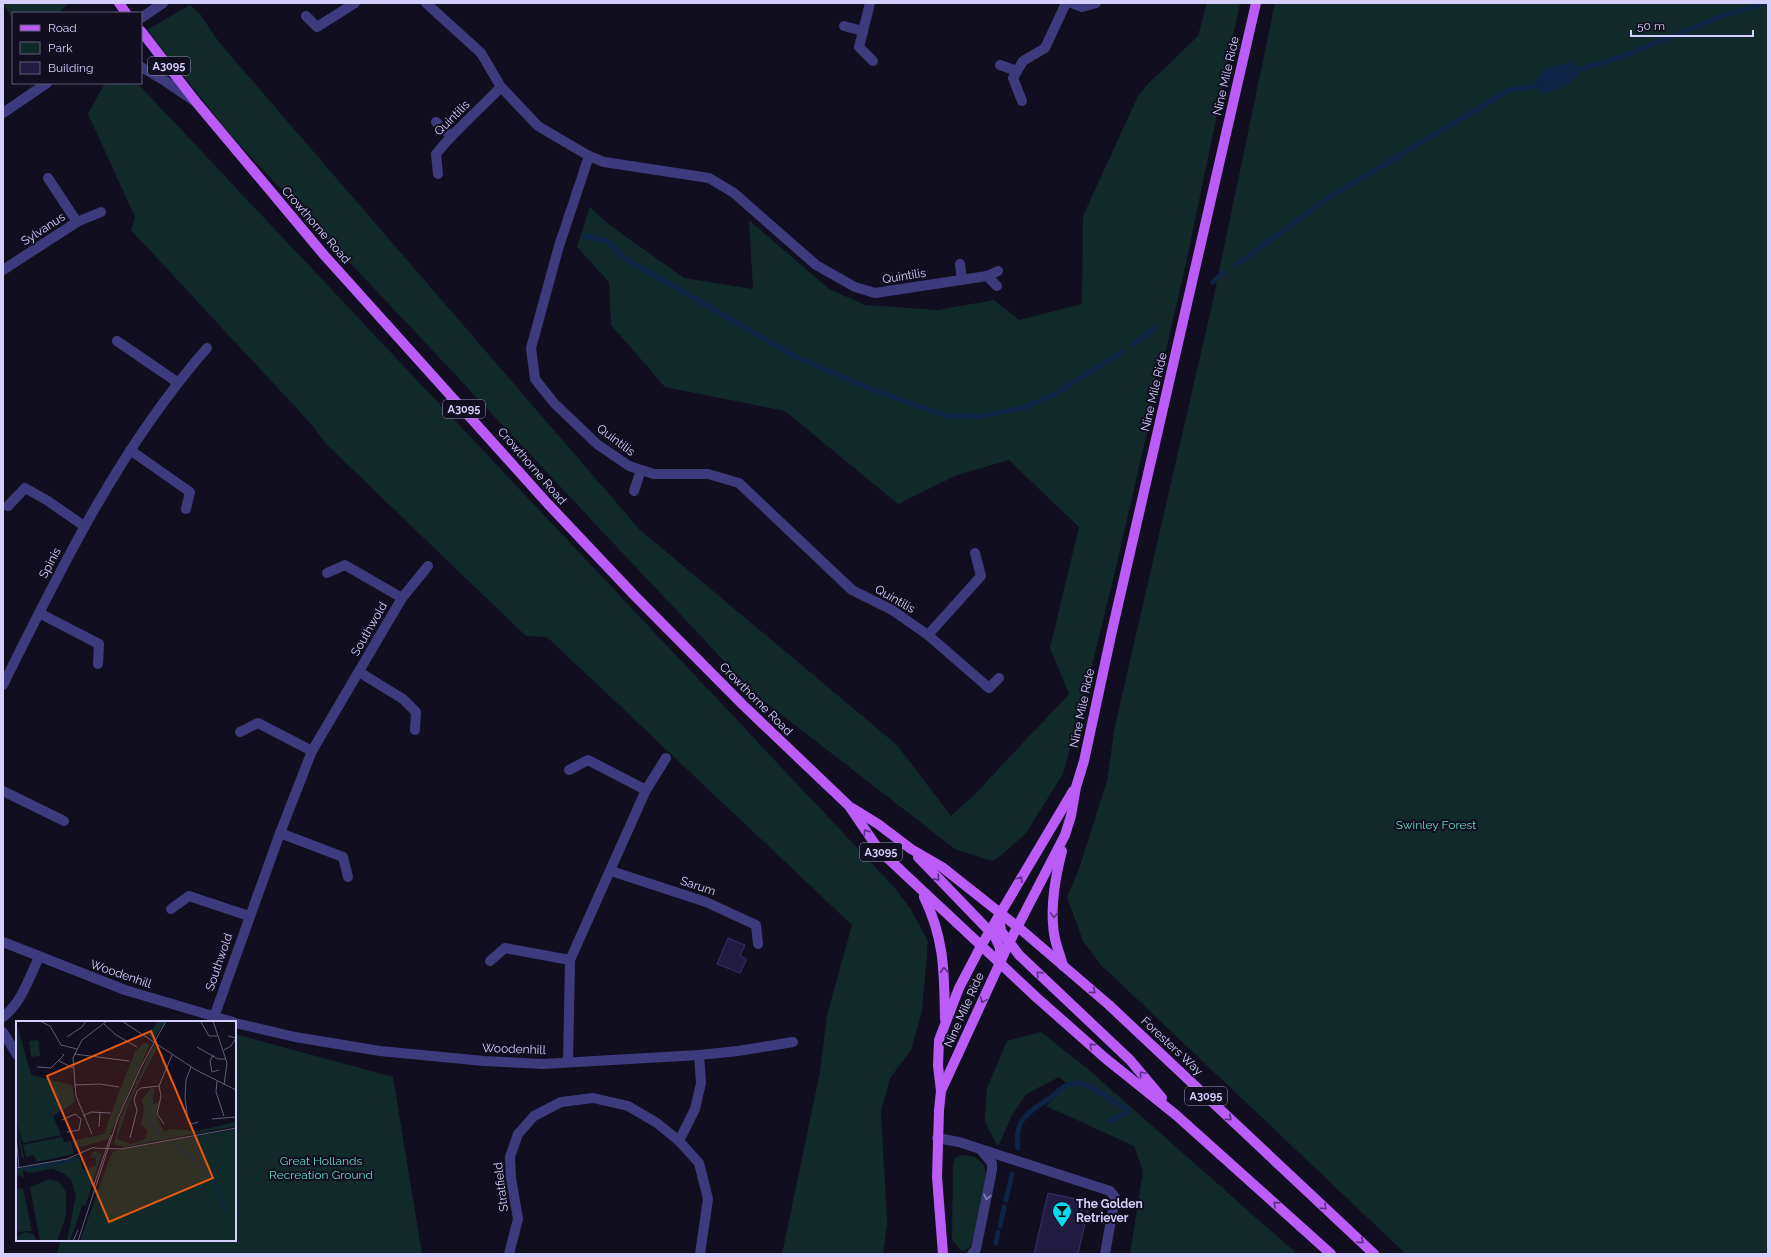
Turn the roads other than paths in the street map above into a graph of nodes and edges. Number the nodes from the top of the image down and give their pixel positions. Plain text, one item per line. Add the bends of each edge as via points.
1 (118, 3) edge
2 (163, 3) edge
3 (355, 3) edge
4 (426, 3) edge
5 (870, 3) edge
6 (1066, 3) edge
7 (1072, 3) edge
8 (1096, 3) edge
9 (1256, 3) edge
10 (125, 12) edge
11 (306, 16) dead end
12 (142, 17) edge
13 (844, 26) dead end
14 (863, 31) junction
15 (142, 32) edge
16 (873, 61) dead end
17 (1000, 66) dead end
18 (142, 68) edge
19 (1017, 71) junction
20 (46, 84) edge
21 (502, 87) junction
22 (1022, 101) dead end
23 (196, 102) junction
24 (3, 113) edge
25 (436, 122) dead end
26 (451, 136) junction
27 (589, 156) junction
28 (438, 174) dead end
29 (48, 178) dead end
30 (101, 212) dead end
31 (77, 222) junction
32 (960, 264) dead end
33 (3, 270) edge
34 (998, 271) dead end
35 (987, 276) junction
36 (962, 280) junction
37 (996, 286) dead end
38 (117, 341) dead end
39 (207, 348) dead end
40 (177, 382) junction
41 (130, 450) junction
42 (641, 470) junction
43 (634, 491) dead end
44 (8, 506) dead end
45 (186, 509) dead end
46 (84, 526) junction
47 (975, 553) dead end
48 (428, 566) dead end
49 (327, 573) dead end
50 (402, 598) junction
51 (39, 613) junction
52 (928, 635) junction
53 (98, 664) dead end
54 (6, 669) edge
55 (359, 672) junction
56 (999, 678) dead end
57 (3, 685) edge
58 (415, 730) dead end
59 (240, 732) dead end
60 (312, 751) junction
61 (666, 758) dead end
62 (570, 770) dead end
63 (1076, 787) junction
64 (646, 790) junction
65 (3, 791) edge
66 (849, 806) junction
67 (64, 821) dead end
68 (280, 832) junction
69 (1065, 835) junction
70 (911, 849) junction
71 (611, 871) junction
72 (348, 877) dead end
73 (921, 891) junction
74 (171, 909) dead end
75 (1000, 912) junction
76 (249, 916) junction
77 (1018, 926) junction
78 (989, 930) junction
79 (3, 942) edge
80 (1009, 943) junction
81 (758, 944) dead end
82 (981, 946) junction
83 (39, 957) junction
84 (570, 960) junction
85 (490, 961) dead end
86 (999, 964) junction
87 (1063, 966) junction
88 (214, 1017) junction
89 (3, 1018) edge
90 (230, 1021) edge
91 (236, 1022) edge
92 (945, 1023) junction
93 (3, 1032) edge
94 (793, 1042) dead end
95 (16, 1053) edge
96 (699, 1055) junction
97 (568, 1062) junction
98 (941, 1091) junction
99 (1176, 1115) junction
100 (937, 1138) junction
101 (679, 1141) junction
102 (980, 1149) junction
103 (1009, 1159) junction
104 (992, 1177) junction
105 (509, 1254) edge
106 (700, 1254) edge
107 (943, 1254) edge
108 (972, 1254) edge
109 (1105, 1254) edge
110 (1331, 1254) edge
111 (1374, 1254) edge

1 - 10 main road
2 - 12 street
3 - 11 street via 317,27
4 - 21 street, Quintilis via 481,53
5 - 14 street
6 - 19 street via 1045,48 1023,61
7 - 8 street via 1082,7
9 - 63 main road, Nine Mile Ride
13 - 14 street
14 - 16 street via 859,47
15 - 23 main road, Crowthorne Road / A3095
17 - 19 street
18 - 23 street
19 - 22 street via 1013,78
20 - 24 street
21 - 26 street, Quintilis
21 - 27 street, Quintilis via 538,126
23 - 66 main road, Crowthorne Road / A3095 via 324,255 599,560 743,705
25 - 26 street
26 - 28 street, Quintilis via 436,154
27 - 36 street, Quintilis via 604,162 709,178 734,193 816,265 855,287 875,293
27 - 42 street, Quintilis via 559,246 532,348 535,379 554,403 597,444 629,466
29 - 31 street, Sylvanus
30 - 31 street, Sylvanus
31 - 33 street, Sylvanus
32 - 36 street
34 - 35 street, Quintilis
35 - 36 street, Quintilis
35 - 37 street
38 - 40 street
39 - 40 street, Spinis
40 - 41 street, Spinis
41 - 45 street via 190,492
41 - 46 street, Spinis
42 - 43 street
42 - 52 street, Quintilis via 670,475 708,474 739,483 852,590 892,610
44 - 46 street via 25,488
46 - 51 street, Spinis
47 - 52 street via 981,576
48 - 50 street, Southwold
49 - 50 street, Southwold via 345,565
50 - 55 street, Southwold
51 - 53 street via 99,644
51 - 54 street, Spinis
52 - 56 street, Quintilis via 988,688
54 - 57 street, Spinis
55 - 58 street, Southwold via 403,699 416,712
55 - 60 street, Southwold
59 - 60 street via 258,723
60 - 68 street, Southwold
61 - 64 street
62 - 64 street via 588,760
63 - 69 main road, Nine Mile Ride
75 -> 63 main road, Nine Mile Ride
64 - 71 street
65 - 67 street
66 - 70 main road, Crowthorne Road / A3095
73 -> 66 main road, Crowthorne Road / A3095 via 879,850
68 - 72 street via 344,857
68 - 76 street, Southwold
69 - 77 main road, Nine Mile Ride
69 -> 87 main road via 1055,885 1053,924
70 - 75 main road, Crowthorne Road / A3095 via 942,866
70 -> 78 main road
71 - 81 street, Sarum via 706,902 756,925
71 - 84 street
73 - 82 main road, Crowthorne Road / A3095
92 -> 73 main road via 942,954 930,910
74 - 76 street via 189,896
75 - 77 main road, A3095
75 - 78 main road, Nine Mile Ride
75 - 80 main road via 1000,926
76 - 88 street, Southwold
77 - 80 main road, Nine Mile Ride
77 - 87 main road, Foresters Way / A3095
78 - 82 main road, Nine Mile Ride
78 - 86 main road via 1000,948
79 - 83 street, Woodenhill
80 - 86 main road, Nine Mile Ride
99 -> 80 main road via 1130,1060
82 - 86 main road, A3095
82 - 92 main road, Nine Mile Ride via 964,977
83 - 88 street, Woodenhill via 125,990
83 - 89 street via 13,1010
84 - 85 street via 505,948
84 - 97 street
86 -> 98 main road, Nine Mile Ride
99 -> 86 main road, A3095 via 1105,1058
87 -> 111 main road, Foresters Way / A3095 via 1109,1005
88 - 90 street, Woodenhill
91 - 97 street, Woodenhill via 295,1037 422,1056 543,1064
92 - 98 main road, Nine Mile Ride via 939,1047
93 - 95 street
94 - 96 street, Woodenhill
96 - 97 street, Woodenhill
96 - 101 street via 701,1083 695,1109
98 - 100 main road, Nine Mile Ride
110 -> 99 main road, A3095
100 - 102 street
100 - 107 main road, Nine Mile Ride via 937,1177
101 - 105 street, Stratfield via 657,1123 628,1106 593,1098 561,1102 534,1116 518,1134 510,1157 518,1219
101 - 106 street, Stratfield via 699,1163 708,1199
102 - 103 street
102 - 104 street via 992,1163
103 - 104 street via 1002,1161
103 - 109 street via 1110,1191 1115,1197
104 -> 108 street via 976,1249

